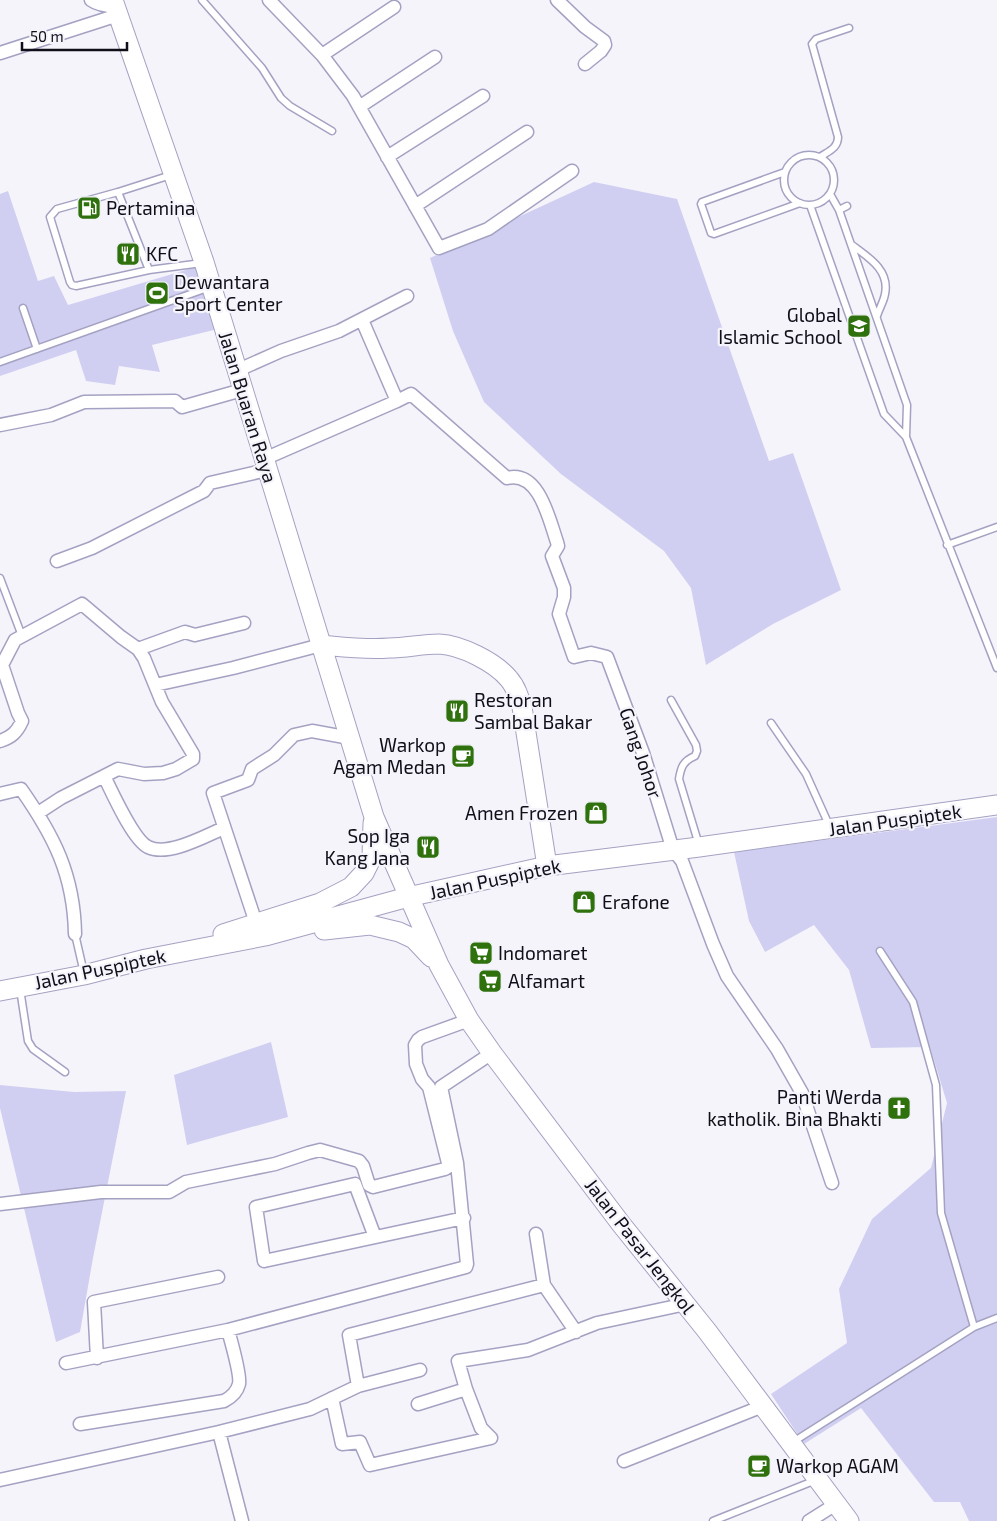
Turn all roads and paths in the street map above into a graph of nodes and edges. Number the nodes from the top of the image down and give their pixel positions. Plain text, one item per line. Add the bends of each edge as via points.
1 (91, 0) edge
2 (202, 0) edge
3 (269, 0) edge
4 (557, 0) edge
5 (115, 7) edge
6 (394, 7) dead end
7 (849, 28) dead end
8 (0, 53) edge
9 (322, 55) junction
10 (435, 57) dead end
11 (585, 64) dead end
12 (483, 96) dead end
13 (359, 107) junction
14 (332, 131) dead end
15 (527, 132) dead end
16 (387, 157) junction
17 (820, 157) junction
18 (572, 171) dead end
19 (785, 172) junction
20 (174, 174) junction
21 (118, 192) junction
22 (830, 194) junction
23 (800, 203) junction
24 (810, 205) junction
25 (415, 206) junction
26 (847, 206) dead end
27 (840, 210) junction
28 (852, 244) junction
29 (204, 262) junction
30 (149, 270) junction
31 (211, 287) junction
32 (407, 296) dead end
33 (23, 308) dead end
34 (877, 316) junction
35 (362, 320) junction
36 (37, 349) junction
37 (0, 362) edge
38 (236, 371) junction
39 (242, 390) junction
40 (397, 401) junction
41 (0, 425) edge
42 (906, 437) junction
43 (265, 464) junction
44 (997, 527) edge
45 (947, 545) junction
46 (57, 561) dead end
47 (0, 578) edge
48 (244, 622) dead end
49 (22, 636) junction
50 (321, 645) junction
51 (347, 648) junction
52 (138, 649) junction
53 (997, 668) edge
54 (329, 671) junction
55 (155, 685) junction
56 (671, 700) dead end
57 (771, 723) dead end
58 (350, 738) junction
59 (0, 741) edge
60 (104, 776) junction
61 (0, 794) edge
62 (997, 805) edge
63 (38, 813) junction
64 (374, 817) junction
65 (224, 828) junction
66 (831, 829) junction
67 (700, 847) junction
68 (673, 850) junction
69 (547, 866) junction
70 (408, 898) junction
71 (260, 929) junction
72 (75, 934) joint
73 (880, 951) dead end
74 (439, 965) junction
75 (84, 974) junction
76 (20, 987) junction
77 (0, 991) edge
78 (469, 1020) junction
79 (492, 1053) junction
80 (65, 1072) dead end
81 (832, 1183) dead end
82 (0, 1204) edge
83 (464, 1218) junction
84 (536, 1234) dead end
85 (375, 1237) junction
86 (218, 1277) dead end
87 (544, 1285) junction
88 (686, 1304) junction
89 (997, 1318) edge
90 (974, 1327) junction
91 (228, 1330) junction
92 (576, 1332) junction
93 (97, 1358) junction
94 (66, 1363) dead end
95 (420, 1370) dead end
96 (358, 1386) junction
97 (466, 1389) junction
98 (332, 1398) junction
99 (418, 1404) dead end
100 (763, 1406) junction
101 (80, 1424) dead end
102 (219, 1432) junction
103 (791, 1443) junction
104 (624, 1461) dead end
105 (0, 1480) edge
106 (818, 1480) junction
107 (836, 1504) junction
108 (242, 1521) edge
109 (713, 1521) edge
110 (810, 1521) edge
111 (849, 1521) edge

1 - 5 street
2 - 14 lane via 262,68 281,98
3 - 9 street
4 - 11 street via 604,42 601,51
5 - 8 street
5 - 20 main road, Jalan Buaran Raya
6 - 9 street
7 - 17 lane via 816,39 812,44 838,137 836,147
9 - 13 street
10 - 13 street
12 - 16 street
13 - 16 street
15 - 25 street
16 - 25 street
17 - 19 lane via 801,156 793,160
17 - 22 lane via 828,162 834,175
18 - 25 street via 488,229 439,248
19 - 23 lane via 784,185 790,196
19 - 23 lane via 702,202 711,233
20 - 21 lane
20 - 29 main road, Jalan Buaran Raya
21 - 30 lane
21 - 30 lane via 52,213 50,217 70,282 76,286
22 - 24 lane
22 - 27 lane
23 - 24 lane
24 - 42 lane via 884,414
26 - 27 lane
27 - 28 lane
28 - 34 lane
28 - 34 lane via 882,272 885,294
29 - 30 lane
29 - 31 main road, Jalan Buaran Raya
31 - 36 lane
31 - 38 main road, Jalan Buaran Raya
32 - 35 street
33 - 36 lane
34 - 42 lane via 907,405
35 - 38 street
35 - 40 street
36 - 37 lane
38 - 39 main road, Jalan Buaran Raya
39 - 41 street via 182,407 175,401 84,402 51,414
39 - 43 main road, Jalan Buaran Raya
40 - 43 street
40 - 68 street, Gang Johor via 411,394 507,478 516,476 532,483 558,546 552,556 564,588 559,614 574,657 591,653 607,657 643,753
42 - 45 lane
43 - 46 street via 210,483 204,491 92,548
43 - 50 main road, Jalan Buaran Raya
44 - 45 lane
45 - 53 lane
47 - 49 lane
48 - 52 street via 195,635 185,632
49 - 52 street via 82,604
49 - 59 street via 15,640 2,665 22,720 18,731
50 - 51 main road
50 - 54 main road, Jalan Buaran Raya
50 - 55 street
51 - 54 main road via 332,660
51 - 69 main road via 450,645 468,651 509,679 522,707
52 - 55 street
54 - 58 main road, Jalan Buaran Raya
55 - 60 street via 193,759 162,773 118,770
56 - 67 lane via 696,745 695,756 685,760 679,779
57 - 66 lane via 806,774
58 - 64 main road, Jalan Buaran Raya
58 - 65 street via 312,731 294,735 274,755 252,769 248,780 213,793
60 - 63 street
60 - 65 street via 131,828 146,847 166,849 183,846
61 - 63 street via 21,789
62 - 66 main road, Jalan Puspiptek
63 - 72 street via 65,867 75,916
64 - 70 main road, Jalan Buaran Raya
64 - 71 main road via 372,857 364,873 351,887
65 - 71 street
66 - 67 main road, Jalan Puspiptek
67 - 68 main road, Jalan Puspiptek
68 - 69 main road, Jalan Puspiptek
68 - 81 street, Gang Johor via 682,861 727,976 777,1049 802,1093
69 - 70 main road, Jalan Puspiptek
70 - 71 main road, Jalan Puspiptek
70 - 74 main road, Jalan Buaran Raya
71 - 74 main road via 370,925 414,939
71 - 75 main road, Jalan Puspiptek
72 - 75 lane
73 - 90 lane via 913,1002 936,1085 941,1213
74 - 78 main road, Jalan Pasar Jengkol
75 - 76 main road, Jalan Puspiptek
76 - 77 main road, Jalan Puspiptek
76 - 80 lane via 28,1041 33,1049
78 - 79 main road, Jalan Pasar Jengkol
78 - 82 street via 422,1038 415,1044 416,1064 429,1087 448,1163 445,1169 373,1187 369,1185 359,1161 320,1150 275,1164 186,1182 168,1192 101,1192
79 - 83 street via 441,1087 457,1163
79 - 88 main road, Jalan Pasar Jengkol via 621,1224
83 - 85 street
83 - 91 street via 466,1267
84 - 87 street
85 - 85 street via 264,1261 256,1208 355,1184
86 - 93 street via 94,1302
87 - 92 street
87 - 96 street via 349,1335
88 - 92 street via 597,1323
88 - 100 main road, Jalan Pasar Jengkol
89 - 90 lane
90 - 103 lane
91 - 93 street
91 - 101 street via 240,1382 231,1398
92 - 97 street via 528,1350 458,1361
93 - 94 street
95 - 96 street
96 - 98 street
97 - 98 street via 481,1428 491,1438 370,1465 360,1442 342,1444
97 - 99 street
98 - 102 street via 310,1409
100 - 103 main road, Jalan Pasar Jengkol
100 - 104 street
102 - 105 street
102 - 108 street
103 - 106 main road, Jalan Pasar Jengkol
106 - 107 main road, Jalan Pasar Jengkol
106 - 109 lane
107 - 110 street
107 - 111 main road, Jalan Pasar Jengkol

